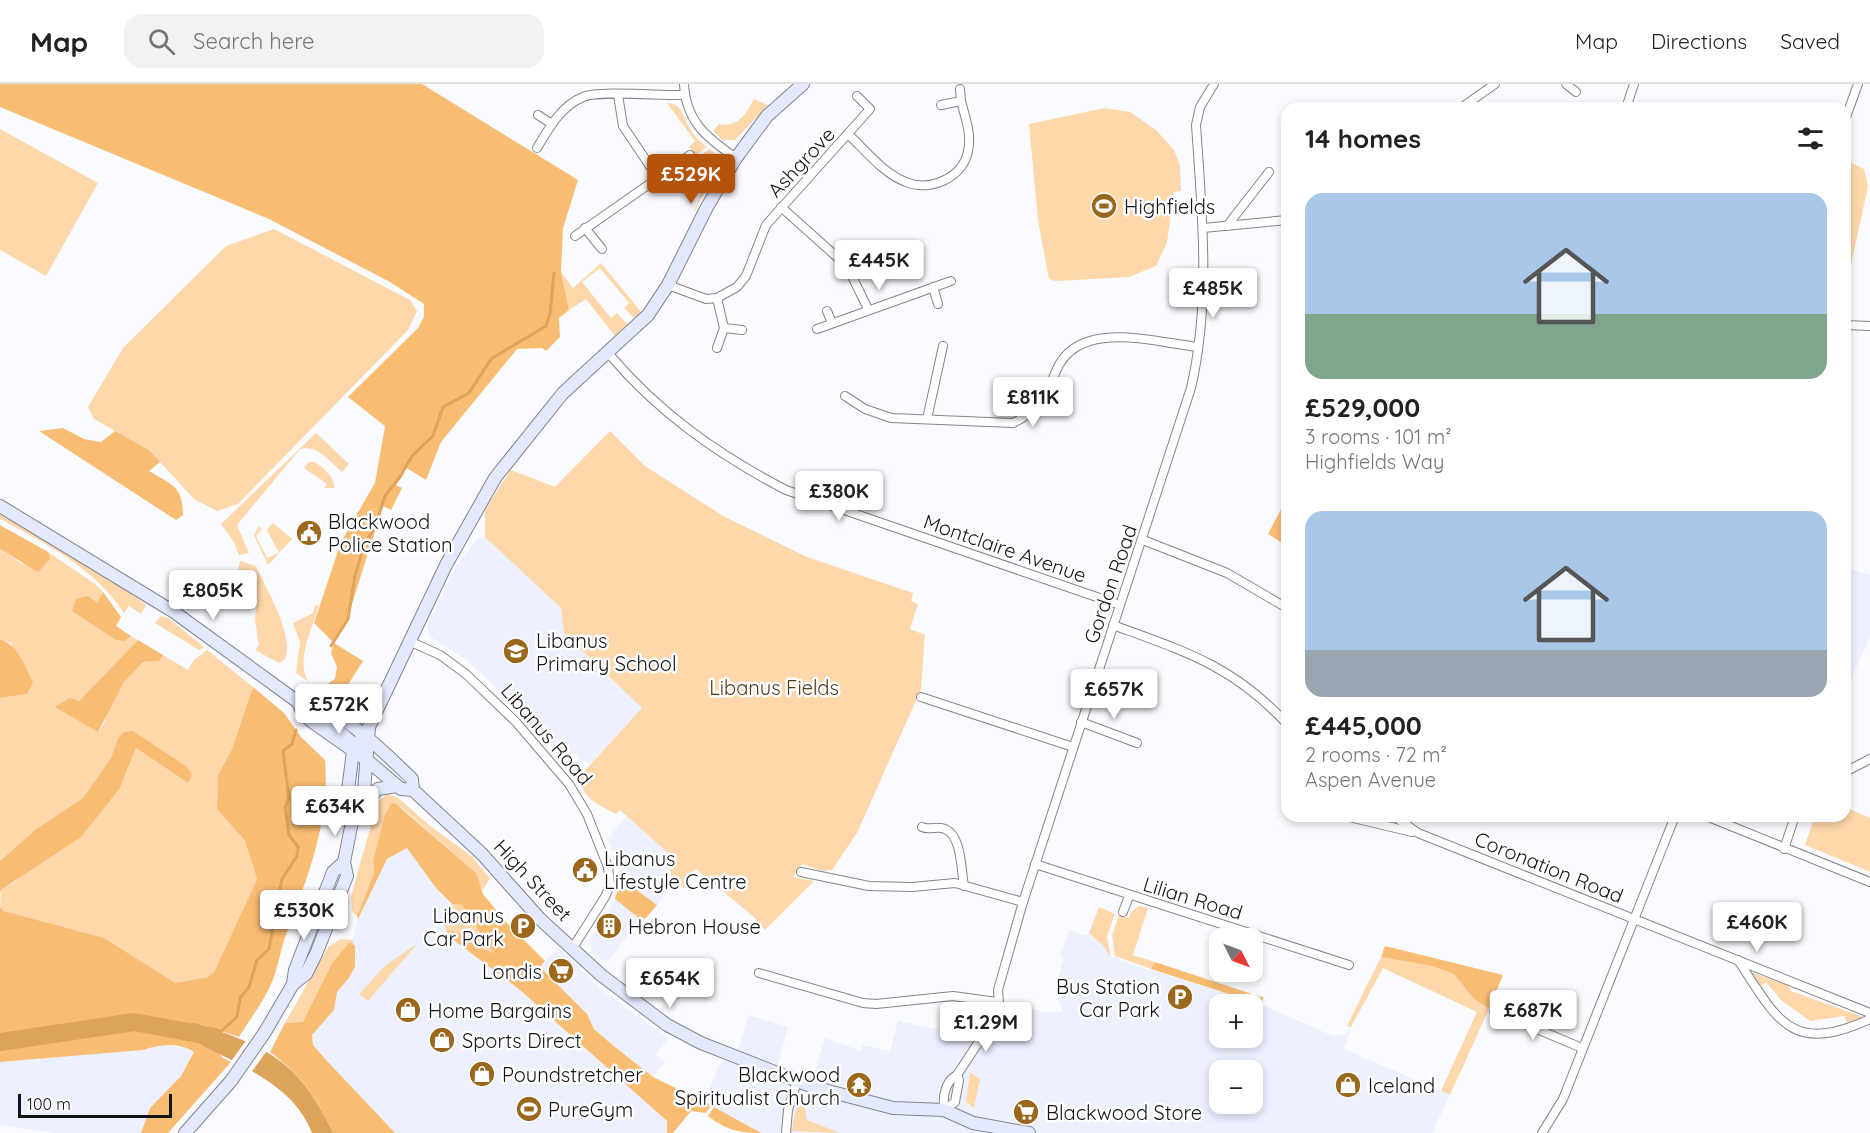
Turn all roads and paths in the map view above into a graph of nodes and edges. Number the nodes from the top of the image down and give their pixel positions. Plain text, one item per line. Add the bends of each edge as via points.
1 (684, 84) edge
2 (803, 84) edge
3 (1214, 84) edge
4 (1495, 84) edge
5 (1566, 84) edge
6 (1634, 84) edge
7 (1858, 84) edge
8 (960, 89) dead end
9 (1576, 92) dead end
10 (618, 95) junction
11 (685, 95) junction
12 (856, 96) dead end
13 (961, 101) junction
14 (1470, 102) edge
15 (1628, 102) edge
16 (1851, 103) edge
17 (941, 105) dead end
18 (538, 115) dead end
19 (552, 124) junction
20 (849, 135) junction
21 (537, 148) dead end
22 (690, 155) dead end
23 (736, 158) junction
24 (1269, 172) dead end
25 (657, 178) junction
26 (781, 207) junction
27 (1281, 221) edge
28 (1227, 226) junction
29 (585, 228) junction
30 (1203, 228) junction
31 (575, 236) dead end
32 (602, 249) dead end
33 (951, 281) dead end
34 (668, 285) junction
35 (933, 287) junction
36 (717, 298) junction
37 (938, 304) dead end
38 (868, 309) junction
39 (827, 311) dead end
40 (832, 323) junction
41 (1851, 325) edge
42 (1870, 326) edge
43 (724, 328) junction
44 (817, 329) dead end
45 (742, 330) dead end
46 (943, 346) dead end
47 (1198, 347) junction
48 (717, 348) dead end
49 (609, 354) junction
50 (845, 396) dead end
51 (927, 419) junction
52 (0, 506) edge
53 (1143, 540) junction
54 (1281, 604) edge
55 (1120, 605) junction
56 (1113, 626) junction
57 (409, 640) junction
58 (921, 697) dead end
59 (298, 702) junction
60 (1281, 718) edge
61 (1081, 722) junction
62 (1137, 743) dead end
63 (363, 745) junction
64 (1073, 747) junction
65 (1870, 759) edge
66 (1851, 769) edge
67 (397, 786) junction
68 (413, 790) junction
69 (363, 804) junction
70 (353, 816) junction
71 (1371, 822) edge
72 (1402, 822) edge
73 (1673, 822) edge
74 (1720, 822) edge
75 (1793, 822) edge
76 (922, 827) dead end
77 (1418, 833) junction
78 (1784, 849) junction
79 (1035, 864) junction
80 (801, 872) dead end
81 (1870, 882) edge
82 (964, 886) junction
83 (1129, 896) junction
84 (1023, 902) junction
85 (1123, 912) dead end
86 (1634, 918) junction
87 (572, 949) junction
88 (1738, 960) junction
89 (1349, 965) dead end
90 (759, 973) dead end
91 (997, 1002) junction
92 (1494, 1011) dead end
93 (1870, 1013) edge
94 (1870, 1019) edge
95 (1582, 1048) junction
96 (797, 1081) junction
97 (944, 1110) junction
98 (1014, 1132) edge
99 (185, 1133) edge
100 (786, 1133) edge
101 (1029, 1133) edge
102 (1542, 1133) edge

1 - 11 street
2 - 23 main road via 768,116
3 - 30 street, Gordon Road via 1200,107 1196,125
4 - 14 street
5 - 9 street
6 - 15 street
7 - 16 street
8 - 13 street
10 - 11 street
10 - 19 street via 583,97 558,114
10 - 25 street via 622,126
11 - 23 street via 696,125
12 - 20 street, Ashgrove via 870,109
13 - 17 street
13 - 20 street via 968,124 968,153 954,174 932,185 918,186 896,178
18 - 19 street
19 - 21 street
20 - 26 street, Ashgrove
22 - 25 street
23 - 34 main road
24 - 28 street
25 - 29 street
26 - 36 street, Ashgrove via 757,241 743,282
26 - 38 street via 848,266
27 - 28 street
28 - 30 street
29 - 31 street
29 - 32 street
30 - 47 street, Gordon Road
33 - 35 street
34 - 36 street via 695,297
34 - 49 main road via 648,315
35 - 37 street
35 - 38 street
36 - 43 street
38 - 40 street
39 - 40 street
40 - 44 street
41 - 42 street
43 - 45 street
43 - 48 street
46 - 51 street
47 - 51 street via 1108,337 1081,342 1059,364 1044,399 1013,423
47 - 53 street, Gordon Road via 1191,388
49 - 55 street, Montclaire Avenue via 682,427 739,466 786,490
49 - 57 main road via 563,393 514,451 476,508
50 - 51 street via 891,418
52 - 59 main road via 174,612
53 - 54 street via 1227,573
53 - 55 street, Gordon Road
55 - 56 street, Gordon Road
56 - 60 street via 1206,660 1254,692
56 - 61 street, Gordon Road
57 - 63 main road
57 - 87 street, Libanus Road via 466,674 508,714 569,784 587,814 608,867 610,885
58 - 64 street
59 - 63 main road via 304,716
59 - 63 main road via 312,702 325,711 327,721
61 - 62 street
61 - 64 street, Gordon Road
63 - 67 main road, High Street
63 - 68 main road, High Street via 412,779
63 - 69 main road
63 - 70 main road via 346,806
64 - 79 street, Gordon Road
65 - 66 street
67 - 68 main road, High Street
67 - 69 main road via 378,789
68 - 87 main road, High Street via 482,854
69 - 70 main road
70 - 99 main road via 344,862 333,872 293,984 231,1081
71 - 77 street, Coronation Road
72 - 77 street, Coronation Road
73 - 86 street
74 - 78 street
75 - 78 street
76 - 82 street via 939,827 952,834
77 - 86 street, Coronation Road
78 - 81 street
79 - 83 street, Lilian Road
79 - 84 street, Gordon Road
80 - 82 street via 869,886
82 - 84 street
83 - 85 street, Lilian Road
83 - 89 street, Lilian Road
84 - 91 street, Gordon Road
86 - 88 street, Coronation Road
86 - 95 street
87 - 96 main road, High Street via 667,1025 700,1043
88 - 93 street, Coronation Road
88 - 94 street via 1768,1006 1783,1024 1797,1032 1816,1035
90 - 91 street via 869,1004 953,996
91 - 97 street, Gordon Road via 1000,1017 990,1025 957,1075 955,1102
92 - 95 street
95 - 102 street via 1563,1099
96 - 97 main road, High Street via 888,1107
96 - 100 street
97 - 98 main road, High Street via 973,1123
98 - 101 main road, High Street

